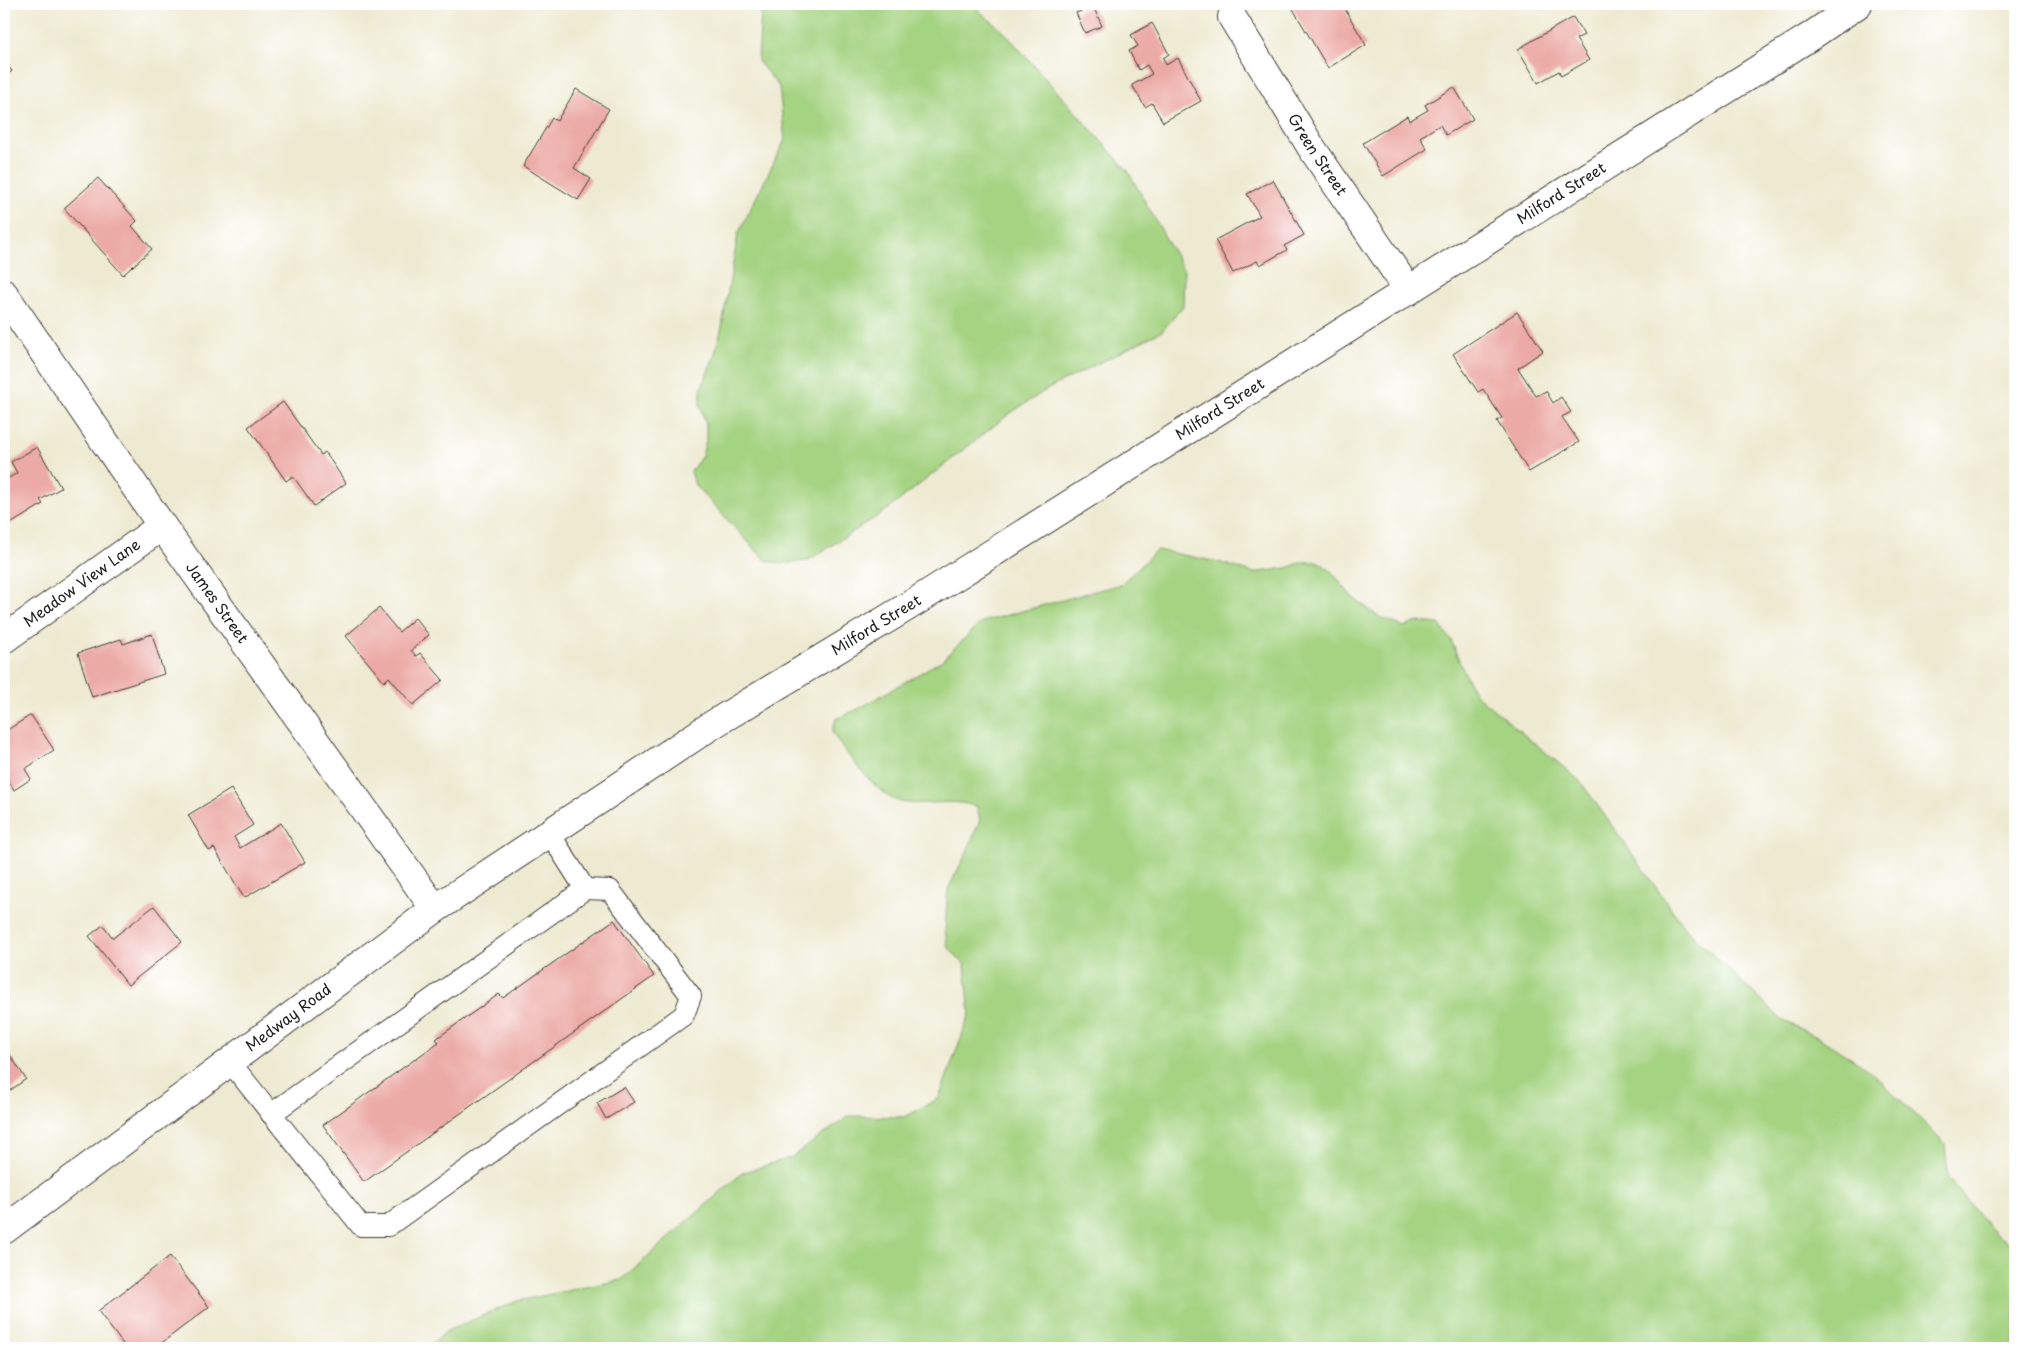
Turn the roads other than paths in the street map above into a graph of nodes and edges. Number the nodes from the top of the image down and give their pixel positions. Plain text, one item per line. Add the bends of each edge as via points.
1 (1858, 4) edge
2 (1232, 17) dead end
3 (1409, 290) junction
4 (4, 294) edge
5 (162, 526) junction
6 (4, 639) edge
7 (580, 814) joint
8 (550, 834) junction
9 (585, 890) junction
10 (435, 909) junction
11 (230, 1062) junction
12 (271, 1114) junction
13 (4, 1230) edge

1 - 3 main road, Milford Street
2 - 3 main road, Green Street via 1311,148
3 - 7 main road, Milford Street via 915,602 712,725
4 - 5 main road, James Street
5 - 6 main road, Meadow View Lane
5 - 10 main road, James Street
7 - 8 main road, Medway Road
8 - 9 lane
8 - 10 main road, Medway Road
9 - 12 lane
9 - 12 lane via 610,890 691,996 684,1015 388,1226 361,1226
10 - 11 main road, Medway Road
11 - 12 lane
11 - 13 main road, Medway Road

